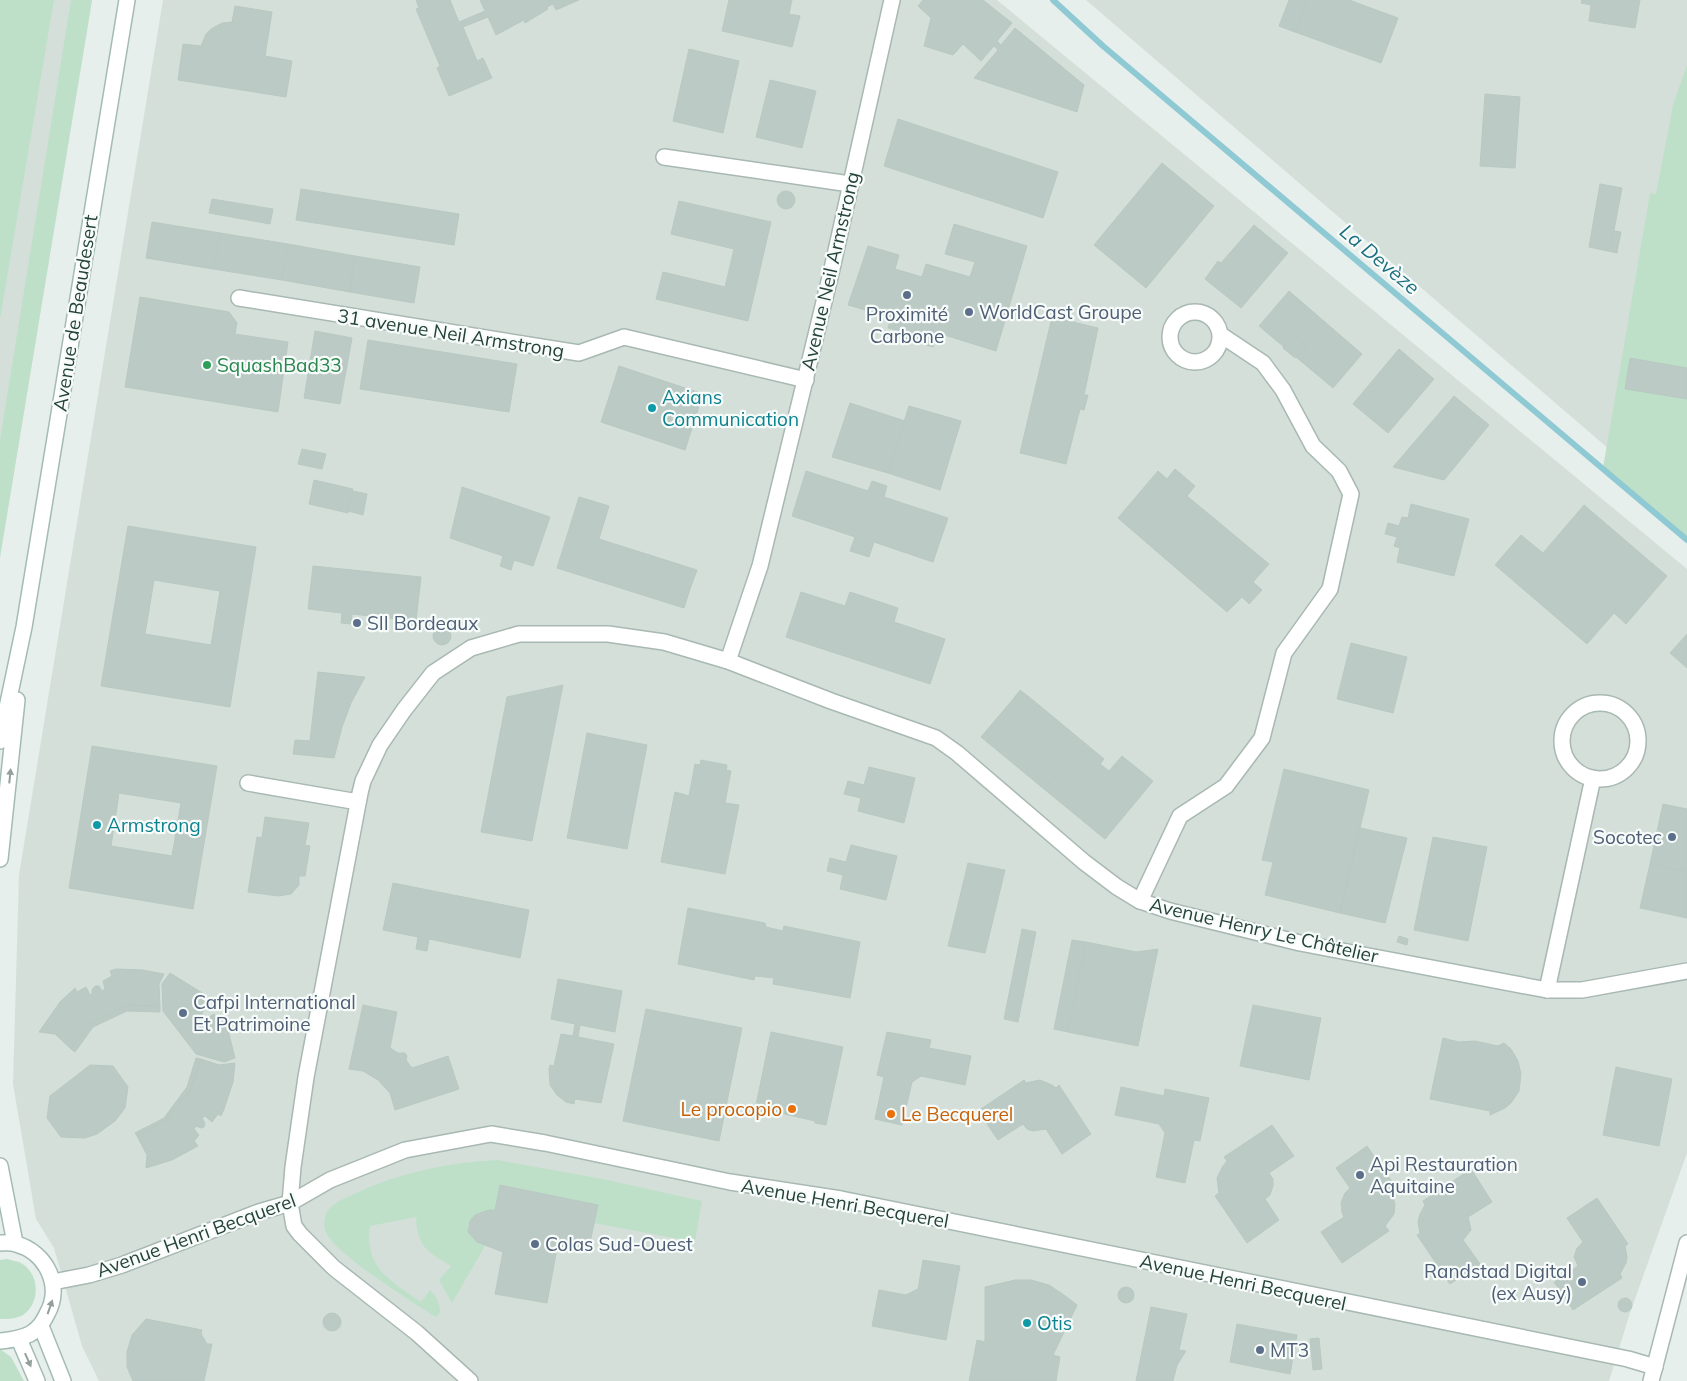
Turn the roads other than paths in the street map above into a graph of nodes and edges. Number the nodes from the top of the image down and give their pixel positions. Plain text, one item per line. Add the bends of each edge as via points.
1 (127, 0) edge
2 (892, 0) edge
3 (664, 157) dead end
4 (850, 184) junction
5 (239, 298) dead end
6 (1221, 335) dead end
7 (806, 380) junction
8 (24, 627) junction
9 (728, 661) junction
10 (0, 741) edge
11 (1593, 778) junction
12 (248, 783) dead end
13 (358, 802) junction
14 (0, 859) edge
15 (1140, 901) junction
16 (1687, 971) edge
17 (1547, 990) junction
18 (0, 1166) edge
19 (290, 1203) junction
20 (7, 1243) edge
21 (1687, 1243) edge
22 (53, 1282) junction
23 (41, 1326) junction
24 (19, 1339) junction
25 (0, 1341) edge
26 (1653, 1374) edge
27 (37, 1381) edge
28 (63, 1381) edge
29 (470, 1381) edge

1 - 8 street, Avenue de Beaudesert
2 - 4 street, Avenue Neil Armstrong
3 - 4 street
4 - 7 street, Avenue Neil Armstrong
5 - 7 street, 31 avenue Neil Armstrong via 578,354 624,337
6 - 15 street via 1263,363 1283,390 1313,446 1339,471 1351,494 1330,589 1284,653 1262,738 1226,786 1180,816
7 - 9 street, Avenue Neil Armstrong via 758,571
8 - 10 street
14 -> 8 street
9 - 13 street via 664,642 608,634 519,634 471,648 434,673 404,710 380,745 363,781
9 - 15 street, Avenue Henry Le Châtelier via 936,738 1084,862
11 - 11 street via 1611,776 1626,768 1637,747 1634,724 1618,707 1589,705 1566,722 1562,734 1566,757 1582,774
11 - 17 street
12 - 13 street
13 - 19 street via 306,1077
15 - 17 street, Avenue Henry Le Châtelier via 1300,943
16 - 17 street, Avenue Henry Le Châtelier via 1582,990
18 - 20 street
19 - 22 street, Avenue Henri Becquerel via 122,1265
19 - 26 street, Avenue Henri Becquerel via 330,1180 405,1150 490,1134 507,1136 1628,1359
19 - 29 street via 294,1226 334,1268 417,1333
20 - 22 street via 32,1251 46,1264
21 - 26 street
23 -> 22 street via 52,1305
23 - 24 street
23 - 28 street
24 - 25 street
24 -> 27 street

